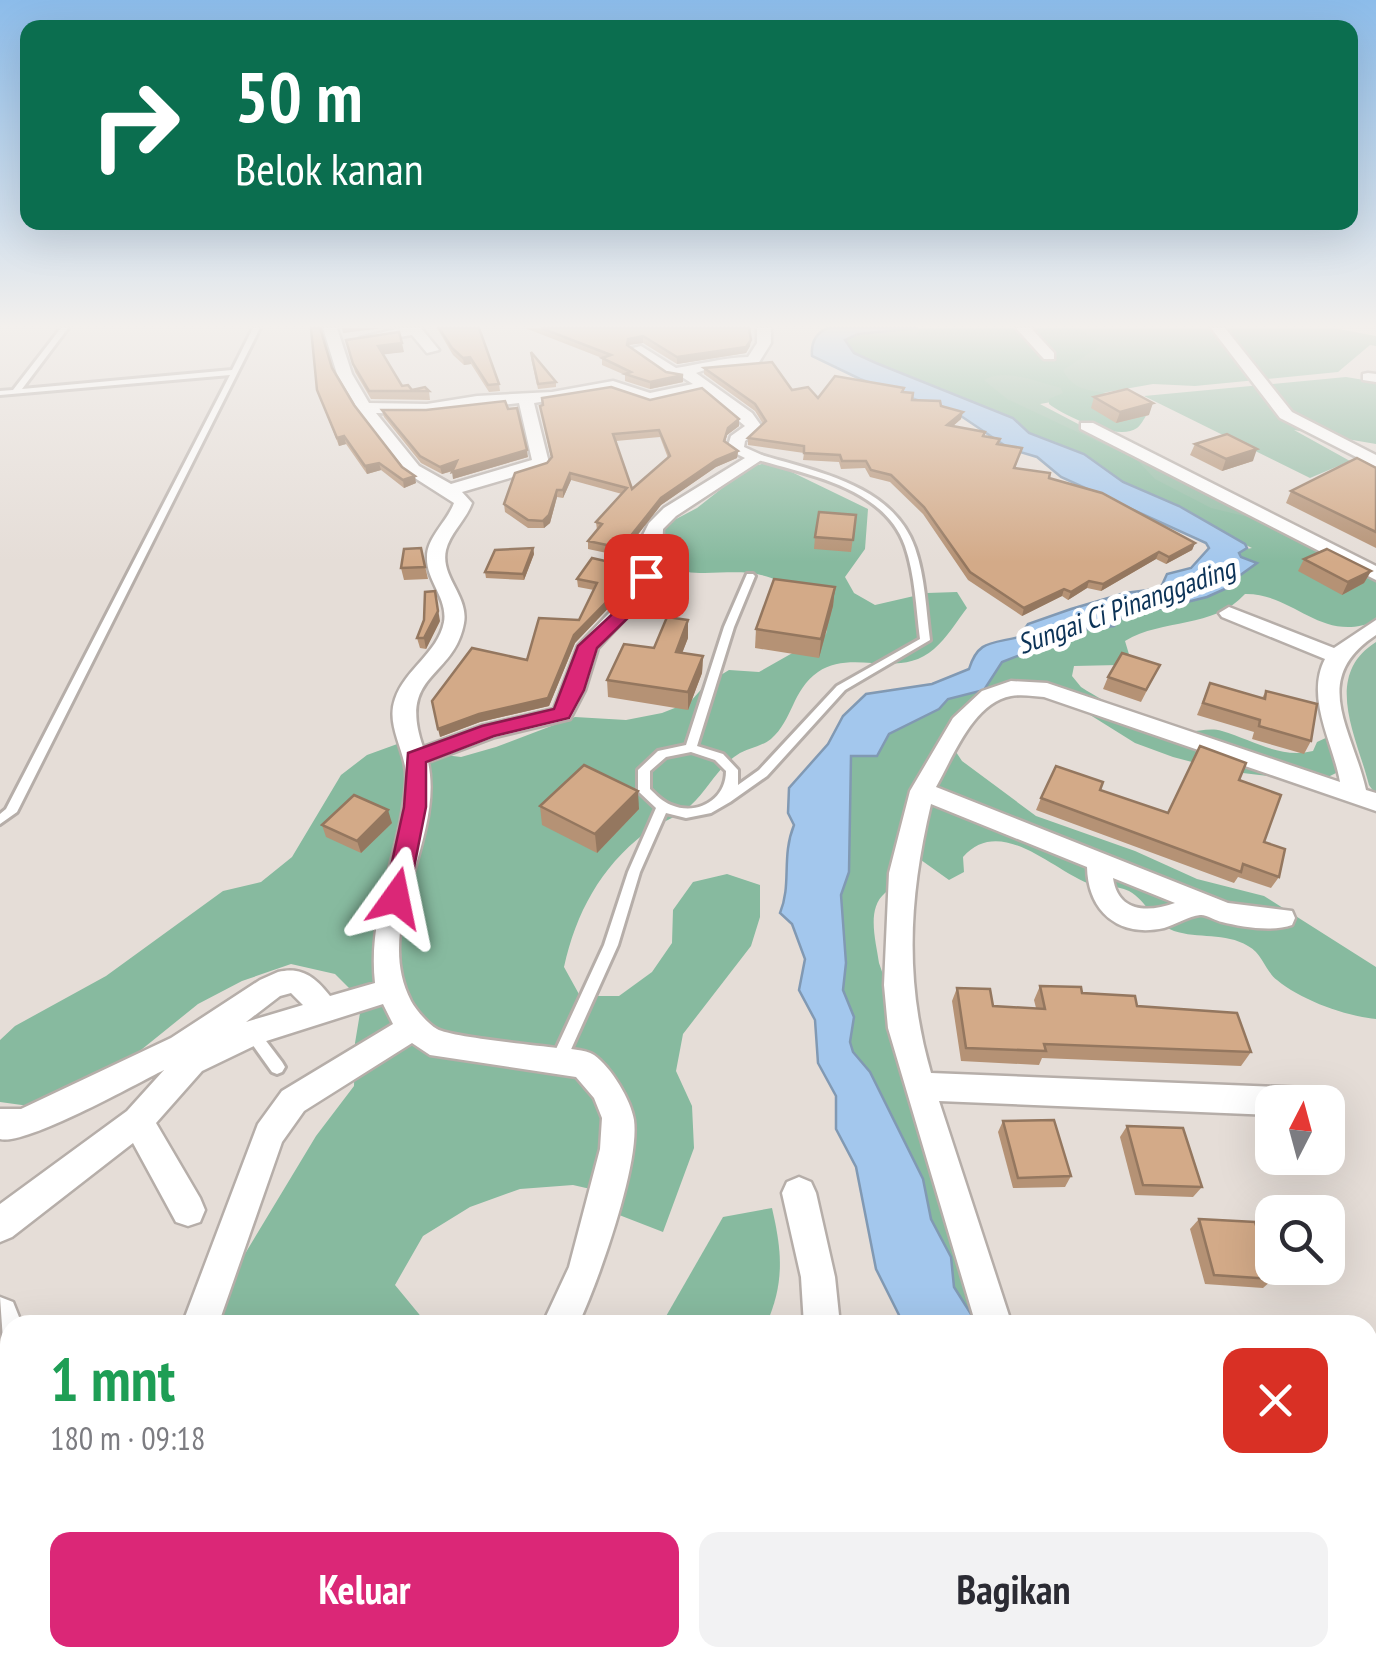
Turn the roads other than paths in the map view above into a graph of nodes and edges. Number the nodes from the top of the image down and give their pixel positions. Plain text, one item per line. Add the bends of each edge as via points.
1 (218, 406) edge
2 (445, 406) edge
3 (528, 406) edge
4 (730, 406) edge
5 (1279, 406) edge
6 (364, 408) joint
7 (1087, 426) dead end
8 (758, 457) junction
9 (1376, 462) edge
10 (449, 490) junction
11 (1376, 574) edge
12 (750, 576) dead end
13 (1229, 613) dead end
14 (1376, 626) edge
15 (1336, 656) junction
16 (691, 748) junction
17 (415, 758) junction
18 (922, 791) junction
19 (1366, 798) edge
20 (726, 799) junction
21 (663, 808) junction
22 (0, 820) edge
23 (1099, 860) junction
24 (1198, 904) junction
25 (1282, 918) dead end
26 (390, 990) junction
27 (322, 1014) junction
28 (411, 1028) junction
29 (252, 1034) junction
30 (558, 1060) junction
31 (278, 1067) dead end
32 (919, 1086) junction
33 (1255, 1100) edge
34 (138, 1121) junction
35 (0, 1124) edge
36 (799, 1193) dead end
37 (188, 1210) dead end
38 (0, 1225) edge
39 (204, 1315) edge
40 (564, 1315) edge
41 (821, 1315) edge
42 (1000, 1315) edge

1 - 22 lane via 11,812
2 - 6 street
3 - 10 street via 539,465
4 - 8 street via 751,422 752,431 734,449
5 - 9 street
6 - 10 street via 408,465
7 - 11 street
8 - 17 street via 655,527 639,593 588,646 562,714
8 - 20 lane via 832,480 896,520 912,557 925,640 841,688 763,773
10 - 17 street via 463,504 436,557 454,622 402,710
12 - 16 lane
13 - 15 street
14 - 15 street
15 - 19 street via 1326,686
16 - 20 lane via 716,755 732,771
16 - 21 lane via 662,754 644,770 644,791
17 - 26 street via 415,807 383,958
18 - 19 street via 961,723 990,696 1032,688
18 - 23 street
18 - 32 street via 902,874 898,985
20 - 21 lane via 704,810
21 - 30 lane via 612,945
23 - 24 street
23 - 24 street via 1106,901 1118,914 1163,918
24 - 25 street
26 - 27 street
26 - 28 street
27 - 29 street
27 - 35 street via 297,981 278,982 210,1032 27,1122
28 - 30 street via 444,1046
28 - 39 street via 293,1101 278,1119
29 - 31 lane
29 - 34 street via 191,1062
30 - 40 street via 584,1065 605,1088 618,1118 597,1231
32 - 33 street
32 - 42 street
34 - 37 street
34 - 38 street
36 - 41 street

